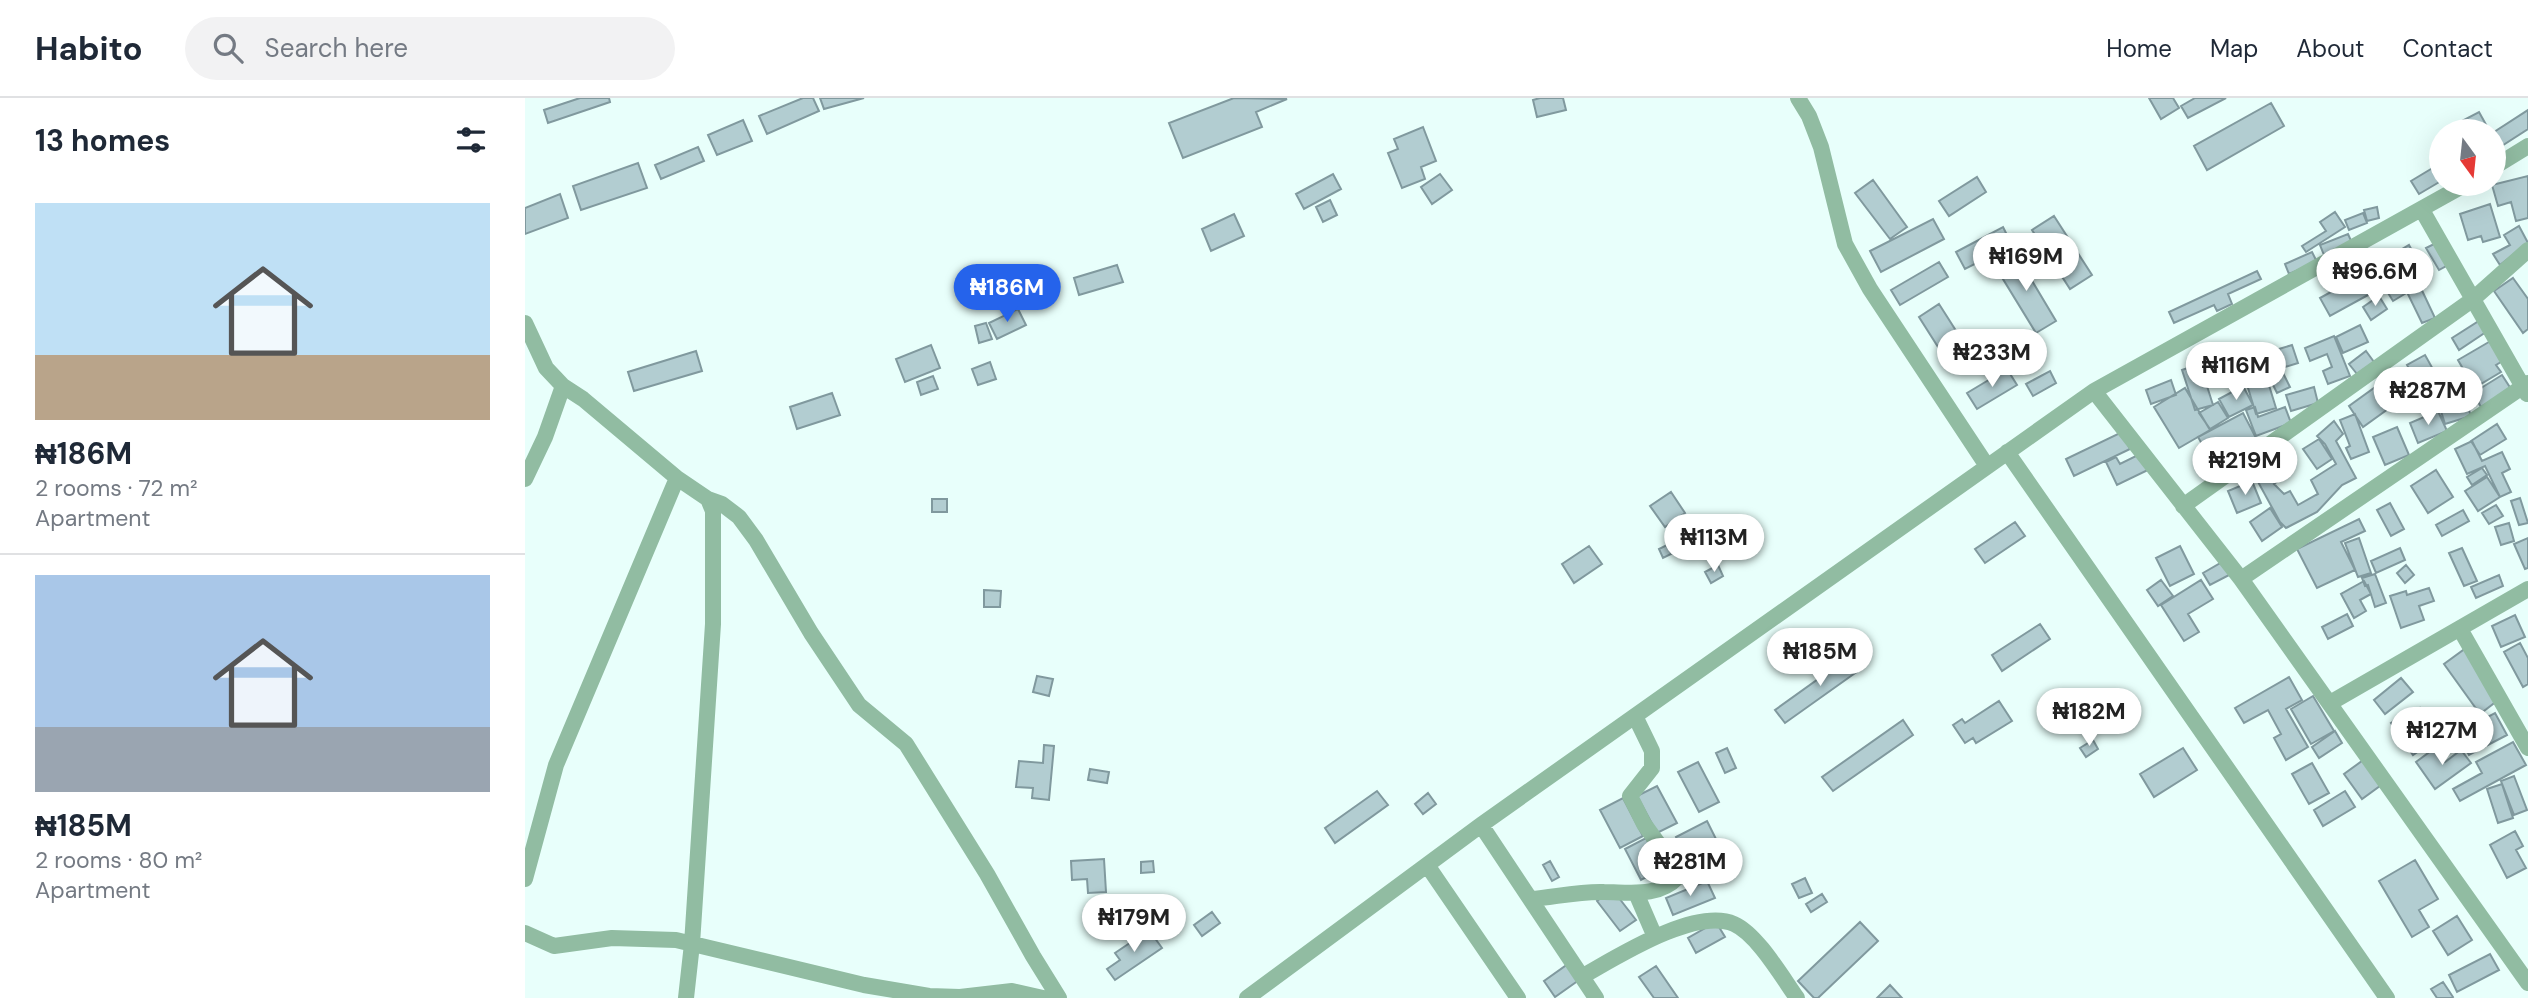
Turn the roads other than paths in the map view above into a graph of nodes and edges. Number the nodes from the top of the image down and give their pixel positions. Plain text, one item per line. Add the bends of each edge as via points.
1 (1798, 98) edge
2 (2527, 150) edge
3 (2506, 161) edge
4 (2446, 196) edge
5 (2422, 210) junction
6 (2528, 250) edge
7 (2472, 300) junction
8 (525, 323) edge
9 (563, 386) junction
10 (2526, 389) edge
11 (2094, 391) junction
12 (2007, 452) junction
13 (1987, 466) junction
14 (525, 478) edge
15 (677, 478) junction
16 (708, 499) junction
17 (2183, 506) junction
18 (2241, 579) junction
19 (2528, 589) edge
20 (2460, 629) junction
21 (2330, 703) junction
22 (1635, 716) junction
23 (2528, 748) edge
24 (1481, 825) junction
25 (1427, 865) junction
26 (525, 879) edge
27 (1636, 893) junction
28 (1531, 899) junction
29 (525, 933) edge
30 (1655, 937) junction
31 (692, 944) junction
32 (1583, 976) junction
33 (2528, 983) edge
34 (686, 998) edge
35 (1043, 998) edge
36 (1059, 998) edge
37 (1247, 998) edge
38 (1518, 998) edge
39 (1596, 998) edge
40 (1797, 998) edge
41 (2387, 998) edge

1 - 13 street via 1821,147 1845,244
2 - 3 street
4 - 5 street
5 - 7 street
5 - 11 street
6 - 7 street
7 - 10 street
7 - 17 street
8 - 9 street via 546,368
9 - 14 street
9 - 15 street
10 - 18 street
11 - 12 street
11 - 17 street
12 - 13 street
12 - 41 street
13 - 22 street
15 - 16 street
15 - 26 street via 564,744
16 - 31 street via 713,511 713,624
16 - 36 street via 739,517 859,705 906,744
17 - 18 street
18 - 21 street
19 - 20 street
20 - 21 street
20 - 23 street
21 - 33 street
22 - 24 street
22 - 27 street via 1652,751 1652,768 1630,796 1678,877 1658,890
24 - 25 street
24 - 28 street
25 - 37 street
25 - 38 street
27 - 28 street via 1602,891
27 - 30 street
28 - 32 street
29 - 31 street via 554,946 612,938
30 - 32 street
30 - 40 street via 1690,923 1734,924 1751,937
31 - 34 street
31 - 35 street via 902,992 960,997 1012,992
32 - 39 street

